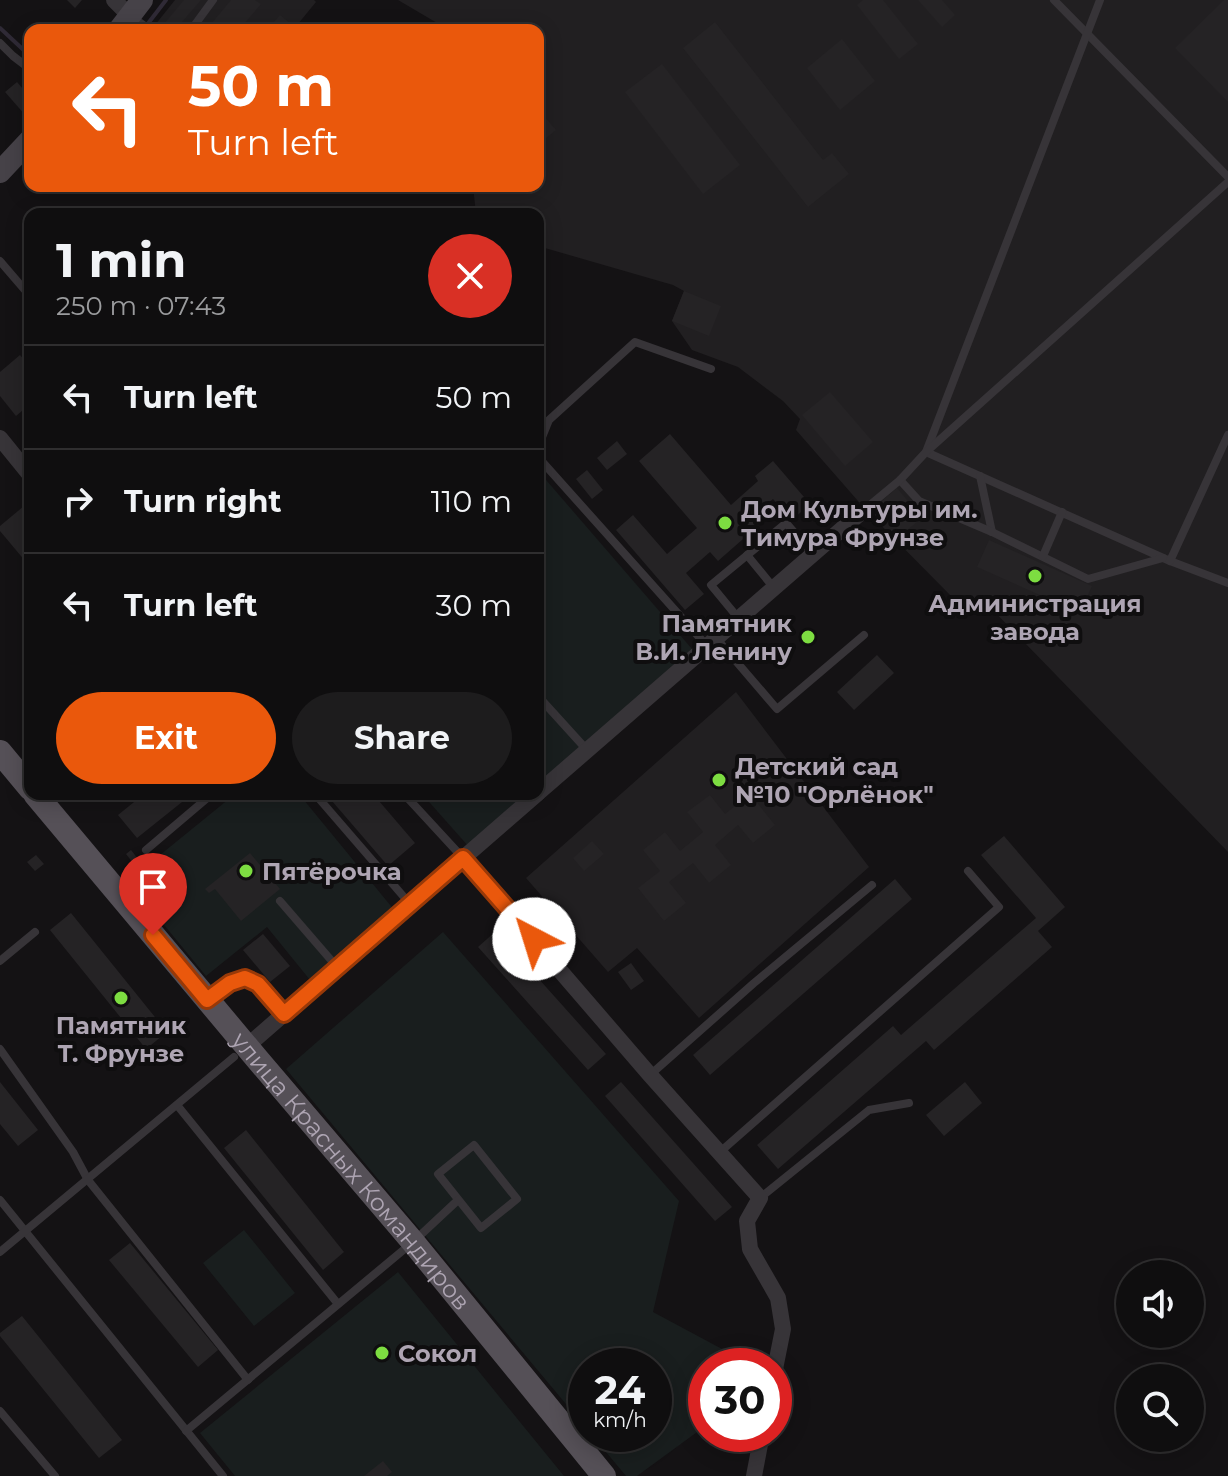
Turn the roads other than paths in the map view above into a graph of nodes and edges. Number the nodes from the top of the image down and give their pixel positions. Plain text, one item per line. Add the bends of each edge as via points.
1 (213, 0) edge
2 (1054, 0) edge
3 (1100, 0) edge
4 (195, 24) edge
5 (1087, 35) junction
6 (0, 43) edge
7 (24, 64) edge
8 (24, 146) edge
9 (0, 172) edge
10 (1228, 179) edge
11 (0, 261) edge
12 (24, 289) edge
13 (711, 369) dead end
14 (544, 432) edge
15 (1228, 435) edge
16 (0, 438) edge
17 (926, 452) junction
18 (544, 463) edge
19 (24, 468) edge
20 (980, 476) junction
21 (900, 480) junction
22 (865, 509) joint
23 (1062, 512) junction
24 (992, 532) junction
25 (813, 554) junction
26 (747, 555) junction
27 (1043, 556) junction
28 (1167, 559) junction
29 (1228, 583) edge
30 (774, 588) junction
31 (739, 619) junction
32 (864, 635) dead end
33 (712, 642) junction
34 (544, 703) edge
35 (587, 750) junction
36 (0, 752) edge
37 (24, 781) edge
38 (544, 789) edge
39 (40, 800) edge
40 (205, 800) edge
41 (320, 800) edge
42 (410, 800) edge
43 (531, 800) edge
44 (146, 850) dead end
45 (463, 858) junction
46 (968, 871) dead end
47 (872, 885) dead end
48 (280, 901) dead end
49 (410, 905) junction
50 (35, 932) dead end
51 (0, 961) edge
52 (337, 968) junction
53 (207, 1000) junction
54 (284, 1014) junction
55 (0, 1049) edge
56 (240, 1052) junction
57 (650, 1075) junction
58 (909, 1103) dead end
59 (177, 1105) junction
60 (719, 1153) junction
61 (88, 1180) junction
62 (760, 1198) junction
63 (0, 1200) edge
64 (458, 1200) junction
65 (25, 1231) junction
66 (413, 1242) junction
67 (0, 1252) edge
68 (338, 1304) junction
69 (779, 1348) edge
70 (248, 1380) junction
71 (0, 1411) edge
72 (186, 1431) junction
73 (759, 1452) edge
74 (220, 1472) edge
75 (55, 1476) edge
76 (208, 1476) edge
77 (604, 1476) edge
78 (754, 1476) edge

1 - 4 lane
2 - 5 lane
3 - 5 lane
5 - 10 lane
5 - 17 lane
6 - 7 lane
8 - 9 main road
10 - 17 lane
11 - 12 lane
13 - 14 lane via 635,342 549,420
15 - 28 lane
16 - 19 street
17 - 20 lane
17 - 21 lane
18 - 33 lane
20 - 23 lane
20 - 24 lane
21 - 22 lane
21 - 24 lane via 919,501
22 - 25 street
23 - 27 lane
23 - 28 lane
24 - 27 lane
25 - 26 lane via 786,523
25 - 30 street
26 - 30 lane
26 - 31 lane via 711,585
27 - 28 lane via 1088,579
28 - 29 lane
30 - 31 street
31 - 33 street
32 - 33 lane via 777,709
33 - 35 street
34 - 35 lane
35 - 38 street
36 - 37 main road
39 - 53 main road, улица Красных Командиров
40 - 44 lane
41 - 49 lane
42 - 45 lane
43 - 45 street
45 - 49 street
45 - 57 street
46 - 60 lane via 999,907
47 - 57 lane
48 - 52 lane
49 - 52 street
50 - 51 lane
52 - 54 street
53 - 54 street via 245,978 258,984
53 - 56 main road, улица Красных Командиров
54 - 56 street
55 - 61 lane
56 - 59 lane
56 - 66 main road, улица Красных Командиров
57 - 60 street
58 - 62 lane via 869,1110
59 - 61 lane
59 - 68 lane
60 - 62 street
61 - 65 lane
61 - 70 lane
62 - 69 street via 747,1221 750,1249 778,1298 783,1329
63 - 65 lane
64 - 64 lane via 438,1174 474,1145 517,1199 481,1228
64 - 66 lane
65 - 67 lane
65 - 72 lane
66 - 68 lane
66 - 77 main road, улица Красных Командиров
68 - 70 lane
70 - 72 lane
71 - 75 lane
72 - 74 lane
73 - 78 street
74 - 76 lane

